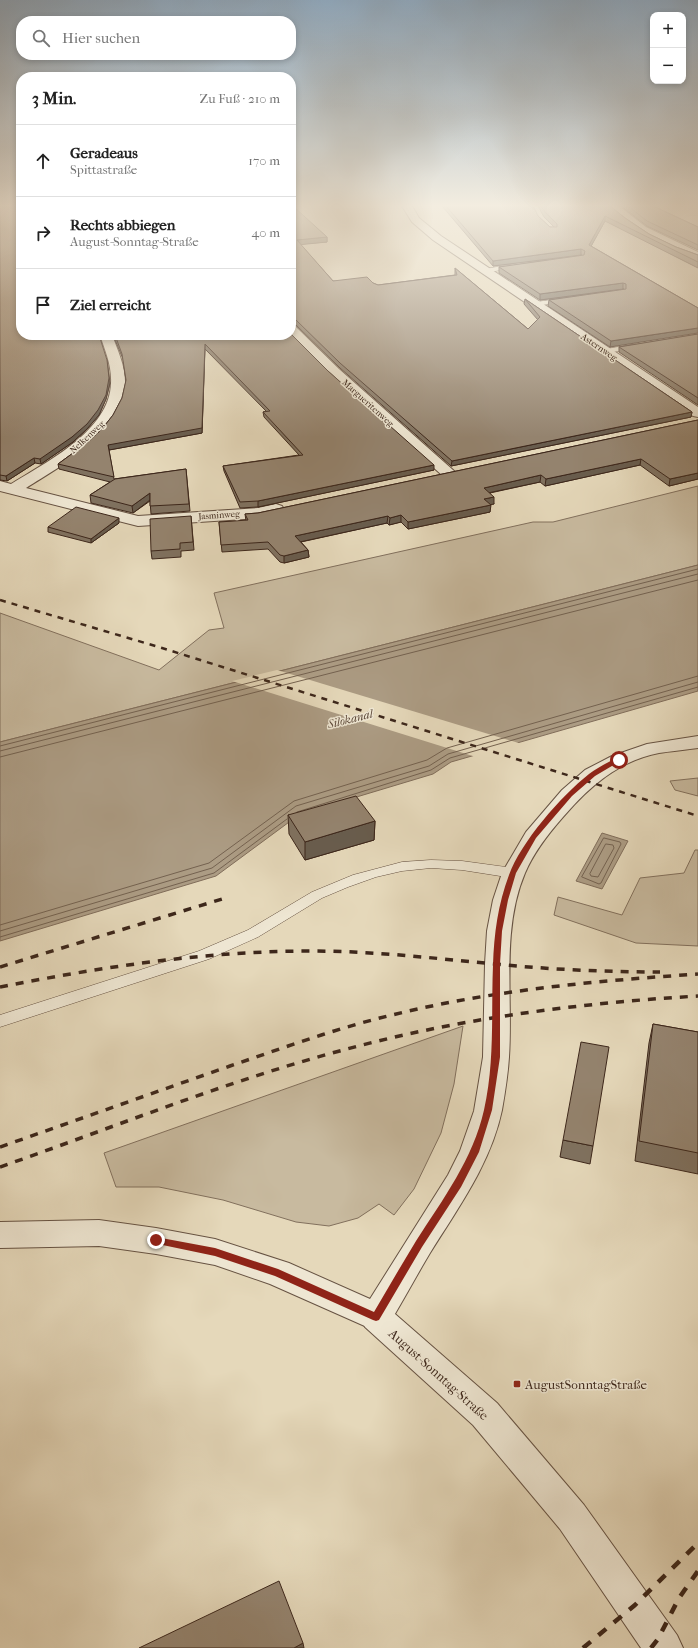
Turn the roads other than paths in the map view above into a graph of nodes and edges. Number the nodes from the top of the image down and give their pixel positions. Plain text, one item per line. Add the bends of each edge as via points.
1 (503, 283) edge
2 (575, 299) edge
3 (536, 304) junction
4 (296, 334) edge
5 (108, 340) edge
6 (643, 345) edge
7 (606, 351) junction
8 (695, 419) edge
9 (464, 470) edge
10 (448, 473) junction
11 (433, 476) edge
12 (7, 488) edge
13 (289, 506) edge
14 (698, 742) edge
15 (513, 873) junction
16 (0, 1021) edge
17 (0, 1235) edge
18 (376, 1317) junction
19 (664, 1648) edge

1 - 3 street, Asternweg
2 - 3 lane
3 - 7 street, Asternweg
4 - 10 street, Margueritenweg via 340,377
5 - 12 street, Nelkenweg via 118,386 106,419 78,448
6 - 7 lane
7 - 8 street, Asternweg
9 - 10 street
10 - 11 street
12 - 13 street, Jasminweg via 138,521 258,513
14 - 15 street via 654,748 619,760 592,775 570,795 534,836
15 - 16 lane via 431,864 376,873 318,895 259,931 211,952
15 - 18 street via 499,931 496,1057 488,1110 474,1152 458,1184
17 - 18 street, August-Sonntag-Straße via 99,1233 156,1240 215,1252 278,1273
18 - 19 street, August-Sonntag-Straße via 485,1414 572,1517

